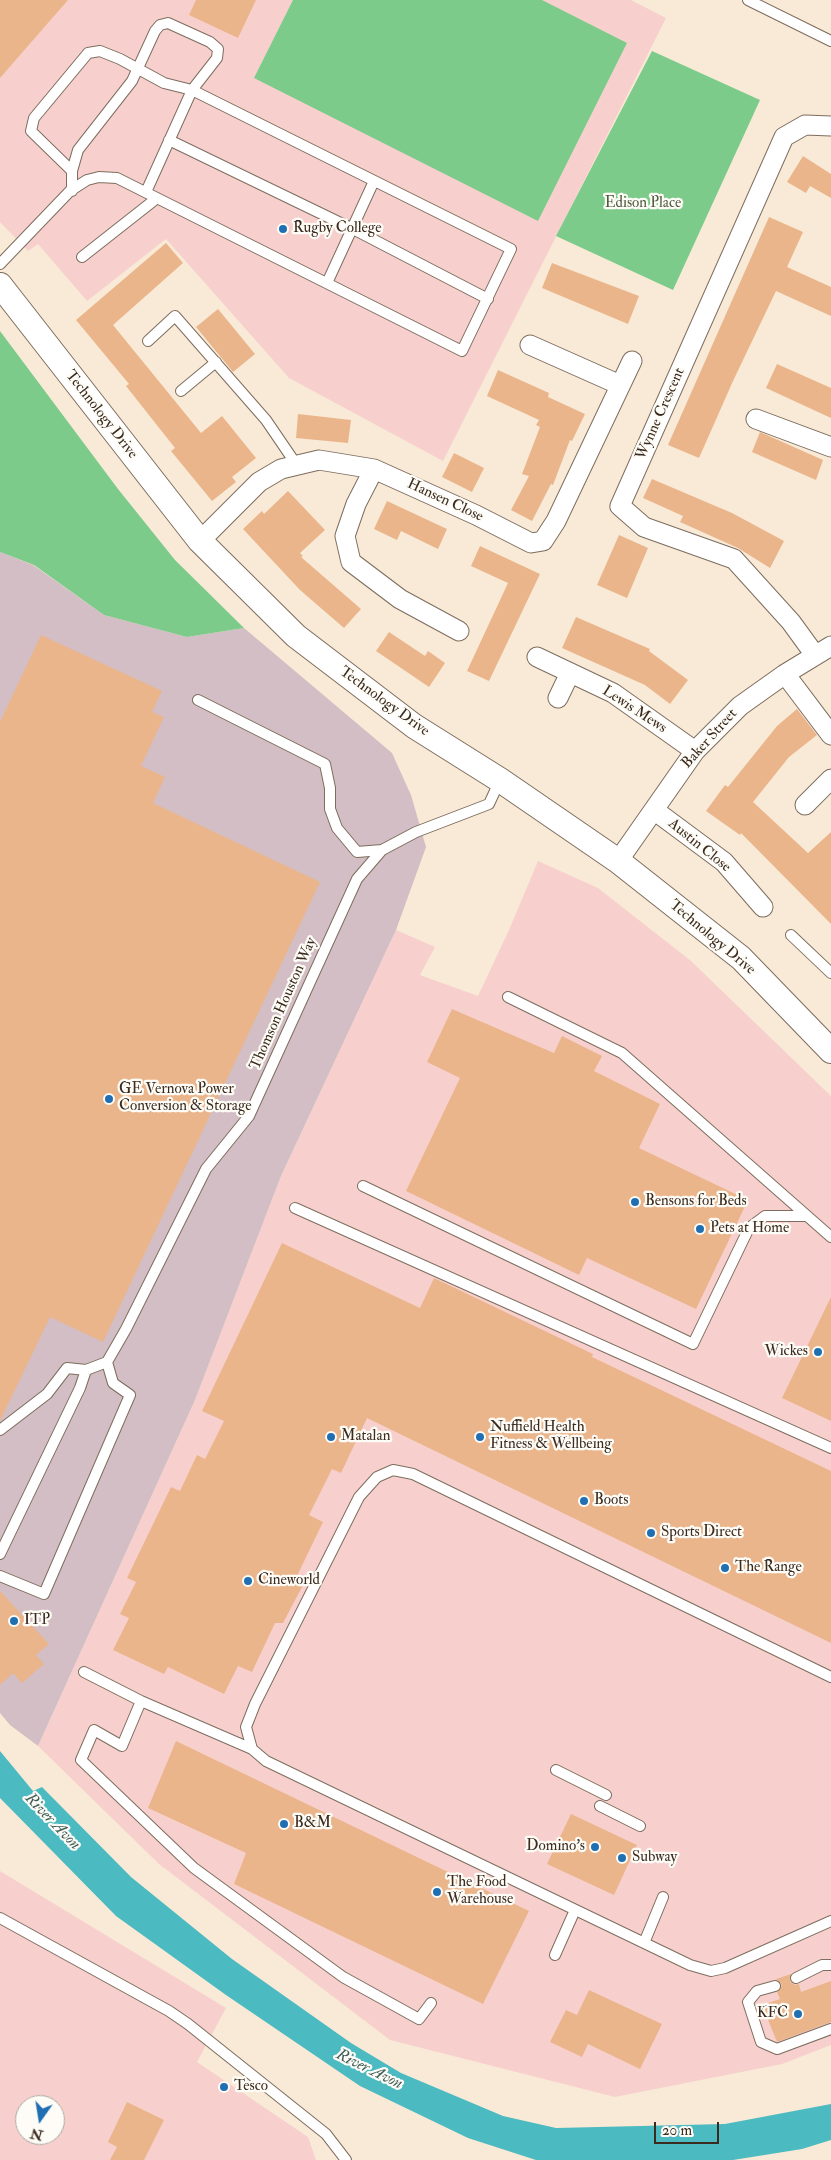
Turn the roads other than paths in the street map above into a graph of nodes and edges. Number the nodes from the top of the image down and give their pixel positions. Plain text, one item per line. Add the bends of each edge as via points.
1 (748, 0) edge
2 (831, 41) edge
3 (137, 69) junction
4 (192, 90) junction
5 (831, 126) edge
6 (169, 140) junction
7 (72, 171) junction
8 (374, 181) junction
9 (72, 190) junction
10 (146, 192) junction
11 (157, 198) junction
12 (353, 229) junction
13 (82, 257) dead end
14 (0, 264) edge
15 (327, 283) junction
16 (0, 285) edge
17 (488, 299) junction
18 (148, 341) dead end
19 (530, 345) dead end
20 (632, 361) dead end
21 (216, 362) junction
22 (620, 385) junction
23 (181, 391) dead end
24 (756, 419) dead end
25 (831, 447) edge
26 (296, 464) junction
27 (374, 469) junction
28 (200, 541) junction
29 (459, 630) dead end
30 (823, 650) edge
31 (537, 657) dead end
32 (570, 673) junction
33 (785, 674) junction
34 (558, 698) dead end
35 (198, 700) dead end
36 (831, 734) edge
37 (695, 751) junction
38 (500, 780) junction
39 (831, 780) edge
40 (805, 805) dead end
41 (654, 810) junction
42 (382, 850) junction
43 (618, 861) junction
44 (763, 906) dead end
45 (792, 935) dead end
46 (831, 974) edge
47 (508, 996) dead end
48 (831, 1050) edge
49 (363, 1186) dead end
50 (295, 1208) dead end
51 (807, 1216) junction
52 (831, 1237) edge
53 (107, 1362) junction
54 (86, 1370) junction
55 (0, 1430) edge
56 (831, 1448) edge
57 (0, 1554) edge
58 (0, 1576) edge
59 (84, 1672) dead end
60 (831, 1677) edge
61 (141, 1701) junction
62 (252, 1749) junction
63 (556, 1770) dead end
64 (606, 1795) dead end
65 (600, 1806) dead end
66 (640, 1826) dead end
67 (663, 1896) dead end
68 (575, 1910) junction
69 (0, 1918) edge
70 (831, 1921) edge
71 (644, 1943) junction
72 (555, 1955) dead end
73 (831, 1965) edge
74 (796, 1978) dead end
75 (775, 1986) dead end
76 (432, 2003) dead end
77 (831, 2029) edge
78 (346, 2160) edge

1 - 2 lane
3 - 4 lane via 164,83
3 - 4 lane via 155,31 168,22 218,49 217,58
3 - 7 lane via 132,82 78,150
3 - 7 lane via 100,51 88,53 34,118 31,131
4 - 6 lane
4 - 8 lane
5 - 30 street, Wynne Crescent via 806,125 784,137 620,506 644,527 734,559 791,622
6 - 10 lane
6 - 12 lane
7 - 9 lane
8 - 12 lane
8 - 17 lane via 511,249
9 - 10 lane via 99,177 117,178
9 - 14 lane
10 - 11 lane
11 - 13 lane
11 - 15 lane
12 - 15 lane
12 - 17 lane
15 - 17 lane via 462,352
16 - 28 street, Technology Drive
18 - 21 lane via 175,316
19 - 22 street
20 - 22 street, Hansen Close
21 - 23 lane
21 - 26 lane via 266,420
22 - 27 street, Hansen Close via 543,542 531,543
24 - 25 street
26 - 27 street, Hansen Close via 319,460
26 - 28 street, Hansen Close via 259,482
27 - 29 street via 356,504 345,536 350,562 400,599
28 - 38 street, Technology Drive via 296,636 414,726
30 - 33 street, Baker Street
31 - 32 street, Lewis Mews
32 - 34 street
32 - 37 street, Lewis Mews via 613,693
33 - 36 street
33 - 37 street, Baker Street via 740,706
35 - 42 lane via 325,764 330,809 337,828 357,852
37 - 41 street, Baker Street
38 - 42 lane, Thomson Houston Way via 489,804 416,832
38 - 43 street, Technology Drive
39 - 40 street
41 - 43 street, Baker Street
41 - 44 street, Austin Close via 724,862
42 - 53 lane, Thomson Houston Way via 357,879 249,1116 206,1169
43 - 48 street, Technology Drive via 741,958
45 - 46 lane
47 - 51 lane via 622,1053
49 - 51 lane via 693,1344 749,1228 766,1216
50 - 56 lane
51 - 52 lane
53 - 54 lane
53 - 58 lane via 113,1383 130,1395 44,1594
54 - 55 lane via 67,1368 47,1394
54 - 57 lane
59 - 61 lane
60 - 62 lane via 414,1474 393,1470 377,1477 359,1497 255,1704 246,1727
61 - 62 lane
61 - 76 lane via 122,1746 94,1730 81,1760 194,1868 343,1977 419,2019
62 - 68 lane via 266,1761
63 - 64 lane
65 - 66 lane
67 - 71 lane
68 - 71 lane
68 - 72 lane
69 - 78 lane via 188,2024 326,2134
70 - 71 lane via 711,1971 690,1965
73 - 74 lane via 822,1965
75 - 77 lane via 757,1991 748,2002 761,2042 777,2049

